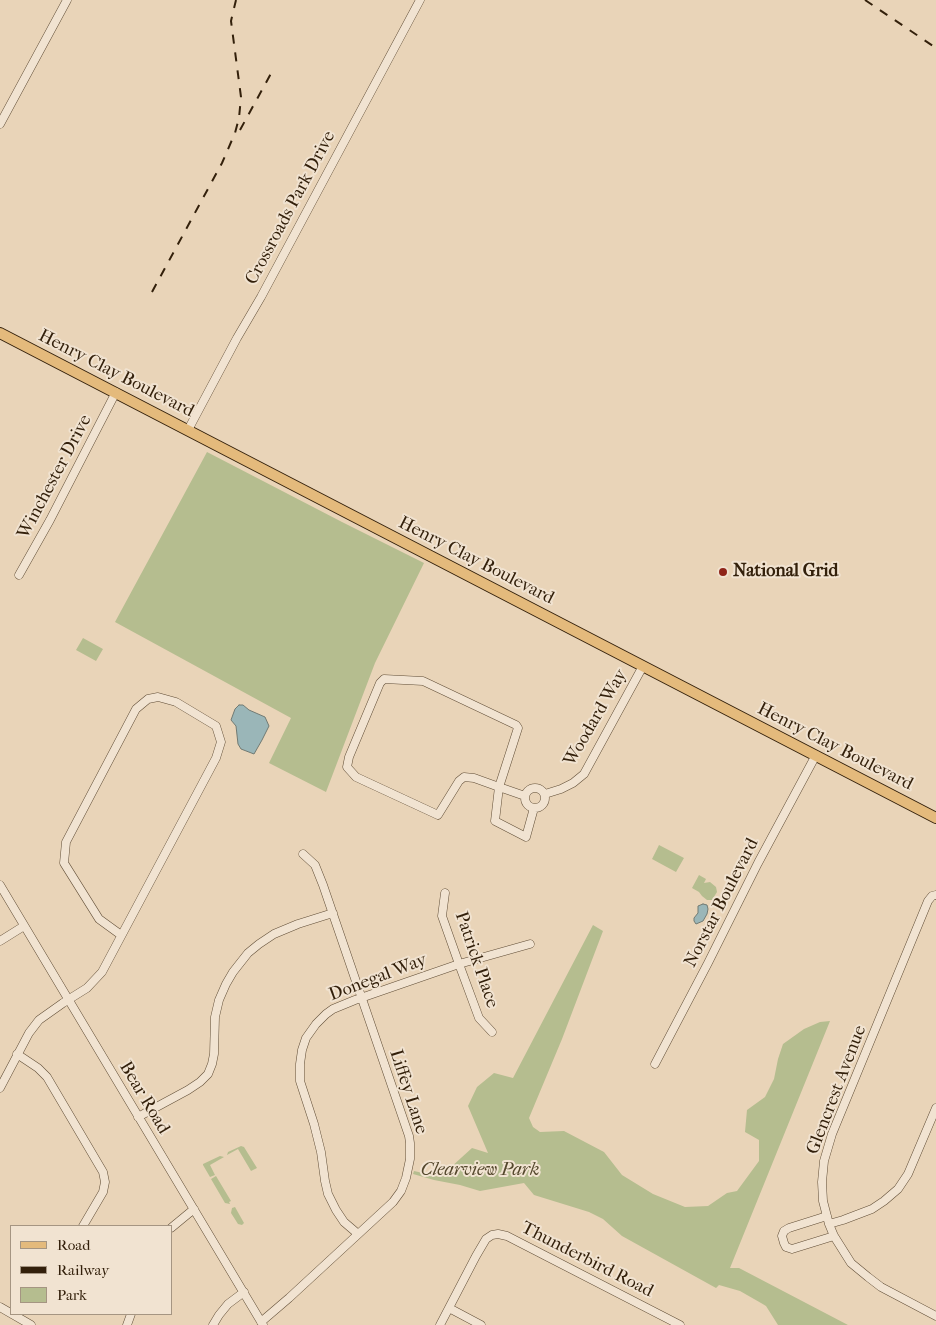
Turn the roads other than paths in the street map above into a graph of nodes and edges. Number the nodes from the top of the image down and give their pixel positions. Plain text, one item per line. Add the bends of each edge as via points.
1 (67, 0) edge
2 (420, 0) edge
3 (0, 124) edge
4 (0, 333) edge
5 (116, 392) junction
6 (188, 430) junction
7 (19, 575) dead end
8 (643, 666) junction
9 (816, 755) junction
10 (499, 786) junction
11 (545, 794) junction
12 (525, 796) junction
13 (534, 808) junction
14 (936, 818) edge
15 (303, 854) dead end
16 (0, 885) edge
17 (445, 893) dead end
18 (936, 894) edge
19 (332, 913) junction
20 (24, 926) junction
21 (121, 935) junction
22 (0, 940) edge
23 (530, 944) dead end
24 (458, 964) junction
25 (361, 998) junction
26 (68, 999) junction
27 (492, 1032) dead end
28 (17, 1054) junction
29 (655, 1064) dead end
30 (0, 1088) edge
31 (936, 1108) edge
32 (138, 1117) junction
33 (927, 1130) junction
34 (936, 1134) edge
35 (194, 1210) junction
36 (828, 1220) junction
37 (83, 1225) edge
38 (172, 1227) edge
39 (358, 1234) junction
40 (834, 1236) junction
41 (244, 1292) junction
42 (449, 1308) junction
43 (14, 1315) edge
44 (936, 1316) edge
45 (28, 1323) edge
46 (262, 1323) edge
47 (213, 1325) edge
48 (440, 1325) edge
49 (481, 1325) edge
50 (680, 1325) edge

1 - 3 street
2 - 6 street, Crossroads Park Drive
4 - 5 main road, Henry Clay Boulevard
5 - 6 main road, Henry Clay Boulevard
5 - 7 street, Winchester Drive
6 - 8 main road, Henry Clay Boulevard
8 - 9 main road, Henry Clay Boulevard
8 - 11 street, Woodard Way via 587,770 573,784
9 - 14 main road, Henry Clay Boulevard
9 - 29 street, Norstar Boulevard
10 - 10 street via 464,777 438,815 356,777 348,767 349,757 380,683 384,679 423,681 516,725 518,728
10 - 12 street
10 - 13 street via 495,820 526,837
11 - 12 street, Woodard Way via 532,787
11 - 13 street via 543,804
12 - 13 street via 528,805
15 - 19 street, Liffey Lane via 315,865
16 - 20 street, Bear Road
17 - 24 street, Patrick Place via 442,916
18 - 36 street, Glencrest Avenue via 928,901 832,1134 822,1182
19 - 25 street, Liffey Lane
19 - 32 street via 274,934 248,953 233,972 219,1000 215,1016 214,1054 208,1074 188,1090
20 - 22 street
20 - 26 street, Bear Road
21 - 21 street via 99,919 64,863 66,842 136,709 148,699 158,697 176,702 216,726 221,742 216,758
21 - 26 street via 102,972 87,988
23 - 24 street, Donegal Way
24 - 25 street, Donegal Way
24 - 27 street, Patrick Place via 479,1018
25 - 39 street, Liffey Lane via 409,1136 410,1151 401,1190 393,1202
25 - 39 street, Donegal Way via 333,1009 316,1024 306,1038 300,1064 300,1081 321,1152 328,1194 344,1222
26 - 28 street via 40,1020
26 - 32 street, Bear Road
28 - 30 street
28 - 37 street via 47,1077 103,1172 103,1192
31 - 33 street
32 - 35 street, Bear Road
33 - 34 street
33 - 36 street via 908,1174 884,1202 842,1220
35 - 38 street
35 - 41 street, Bear Road
36 - 40 street, Glencrest Avenue
36 - 40 street via 812,1220 784,1231 785,1246 792,1249
39 - 46 street, Liffey Lane
40 - 44 street, Glencrest Avenue via 851,1263 868,1277
41 - 46 street, Bear Road
41 - 47 street via 228,1304
42 - 48 street, Thunderbird Road
42 - 49 street
42 - 50 street, Thunderbird Road via 486,1239 498,1234
43 - 45 street

